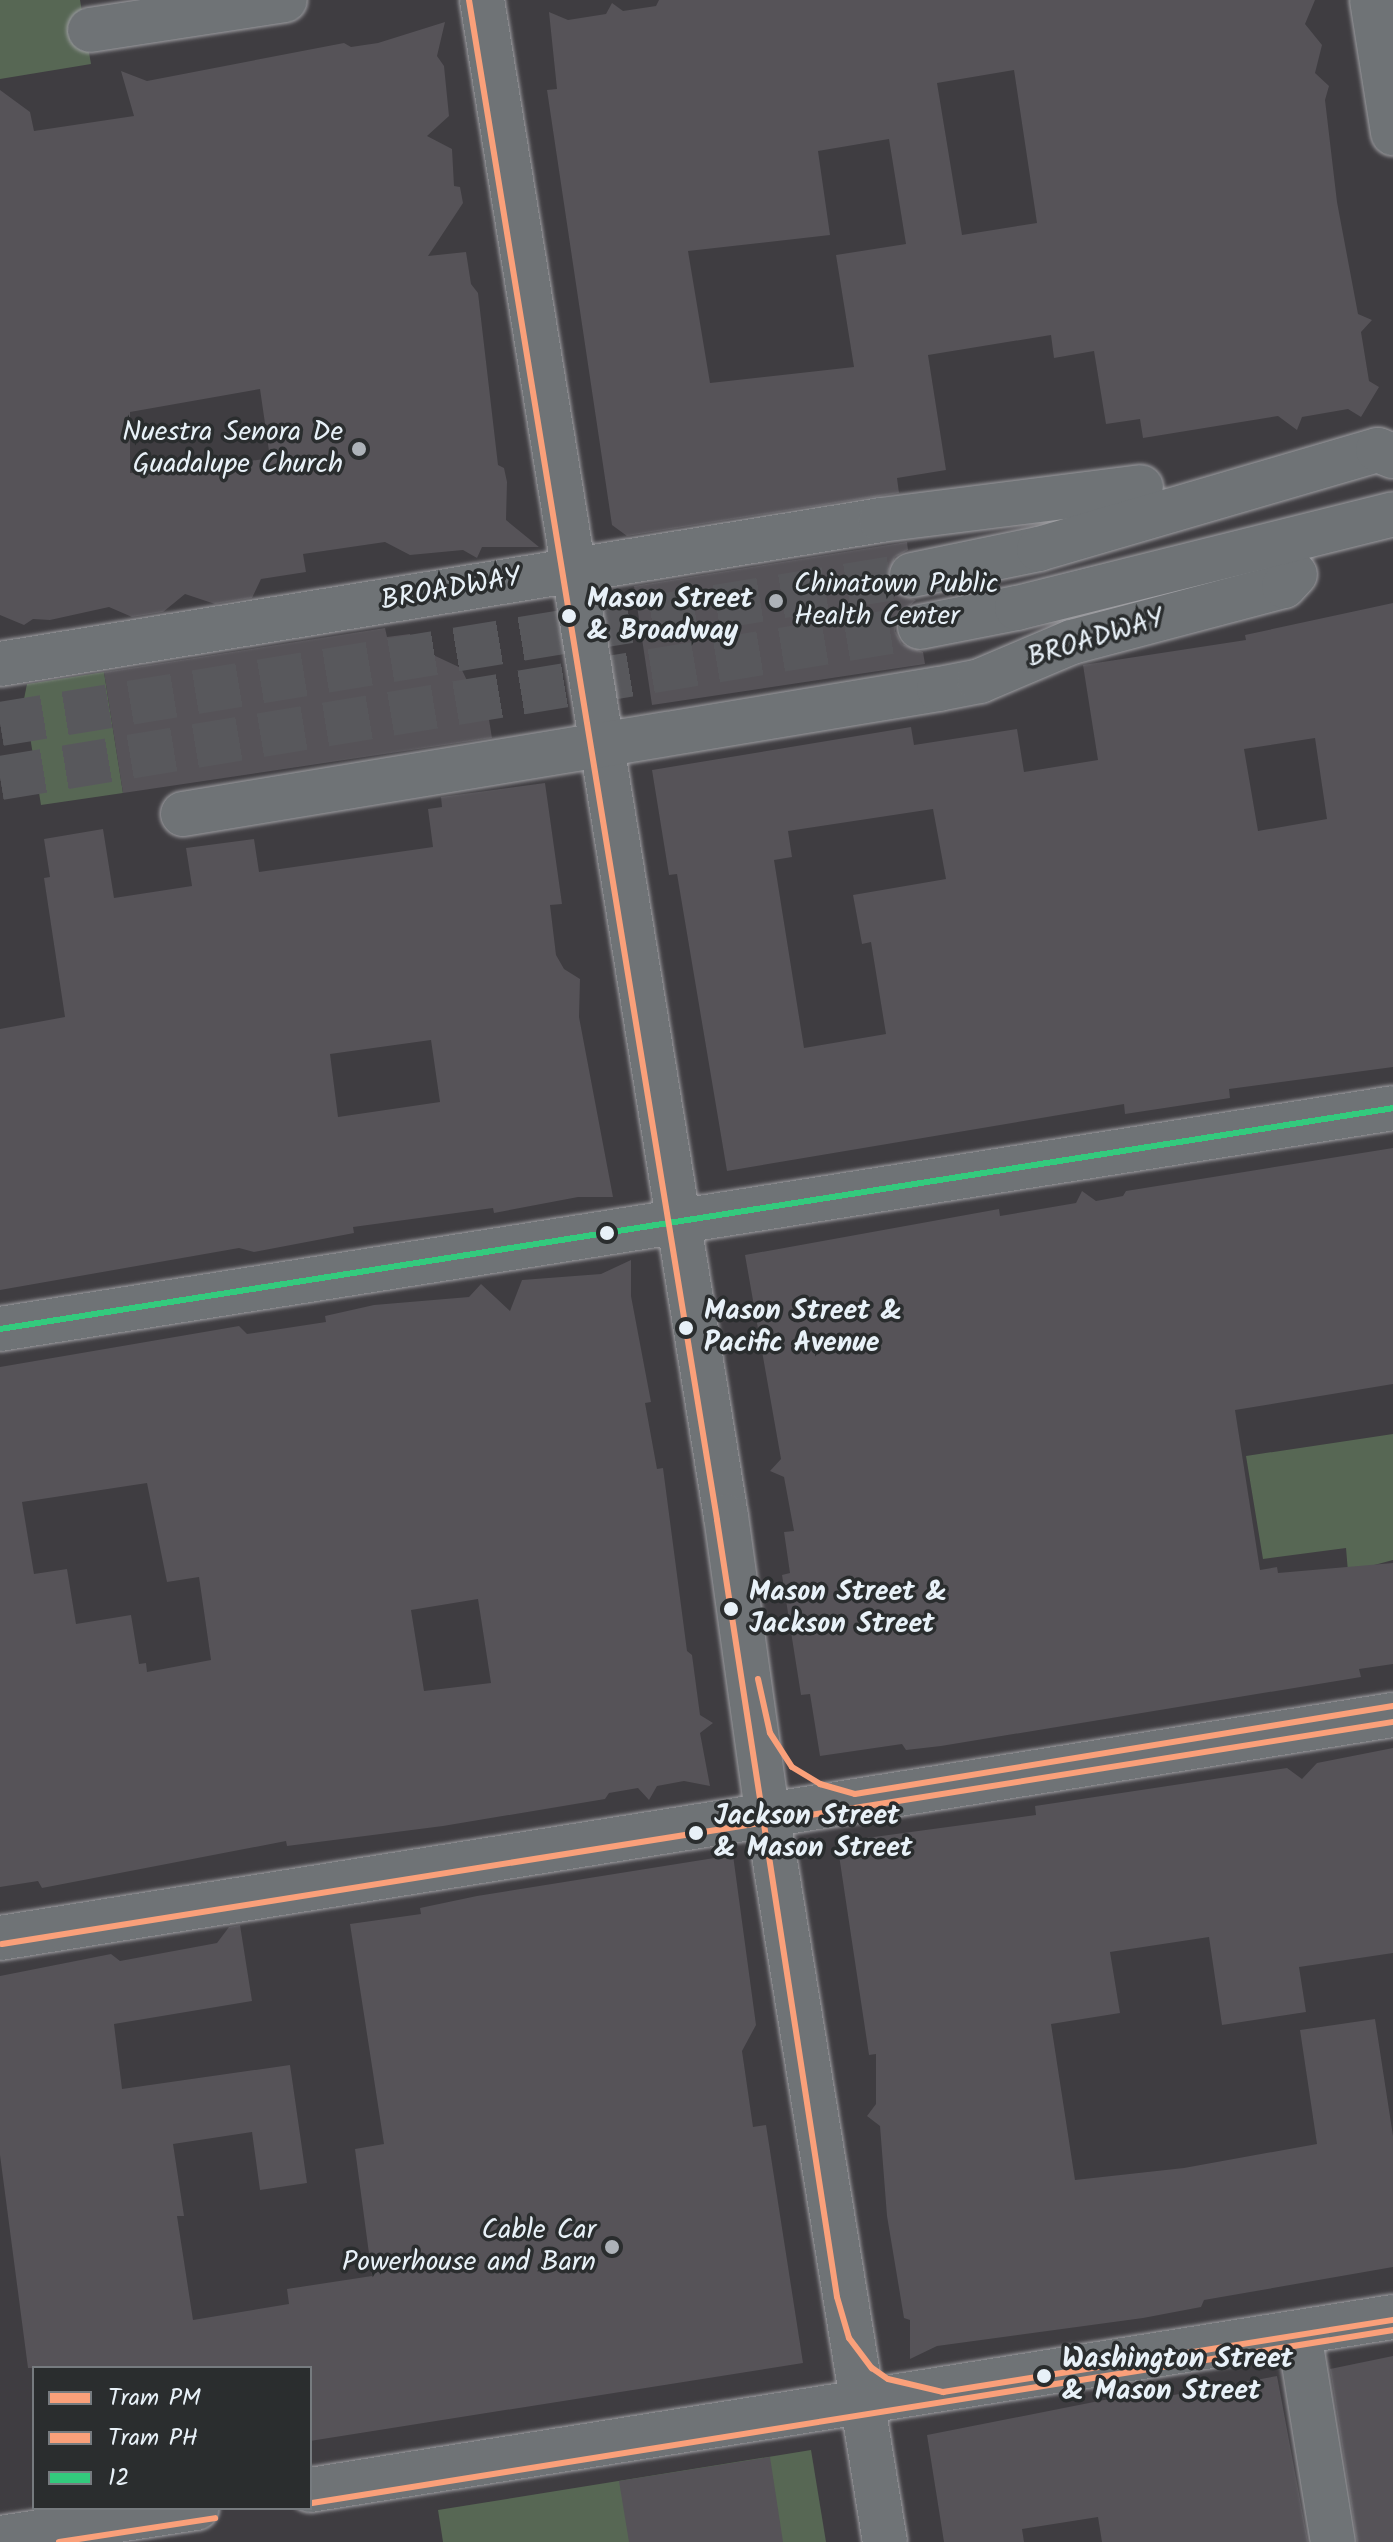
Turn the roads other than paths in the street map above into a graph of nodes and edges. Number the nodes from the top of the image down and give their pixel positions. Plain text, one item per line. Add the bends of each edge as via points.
1 (285, 0) edge
2 (482, 0) edge
3 (1372, 0) edge
4 (90, 30) dead end
5 (1393, 133) edge
6 (1393, 456) edge
7 (1191, 504) junction
8 (1393, 514) edge
9 (1296, 557) junction
10 (573, 571) junction
11 (912, 575) tunnel mouth
12 (920, 627) tunnel mouth
13 (0, 664) edge
14 (601, 747) junction
15 (183, 814) dead end
16 (1393, 1108) edge
17 (677, 1222) junction
18 (0, 1329) edge
19 (1393, 1715) edge
20 (767, 1815) junction
21 (0, 1938) edge
22 (1393, 2317) edge
23 (1299, 2333) junction
24 (863, 2405) junction
25 (312, 2490) edge
26 (184, 2510) edge
27 (0, 2538) edge
28 (885, 2542) edge
29 (1333, 2542) edge

1 - 4 street
2 - 10 street
3 - 5 street
6 - 7 street via 1378,450
7 - 10 street, BROADWAY via 1141,487 881,520
7 - 11 street via 1039,549
8 - 9 street, BROADWAY
9 - 12 street, BROADWAY
9 - 14 street, BROADWAY via 1284,586 1072,642 980,681
10 - 13 street, BROADWAY
10 - 14 street
14 - 15 street, BROADWAY
14 - 17 street
16 - 17 street
17 - 18 street
17 - 20 street via 726,1516
19 - 20 street
20 - 21 street
20 - 24 street
22 - 23 street
23 - 24 street
23 - 29 street
24 - 25 street
24 - 28 street
26 - 27 street

